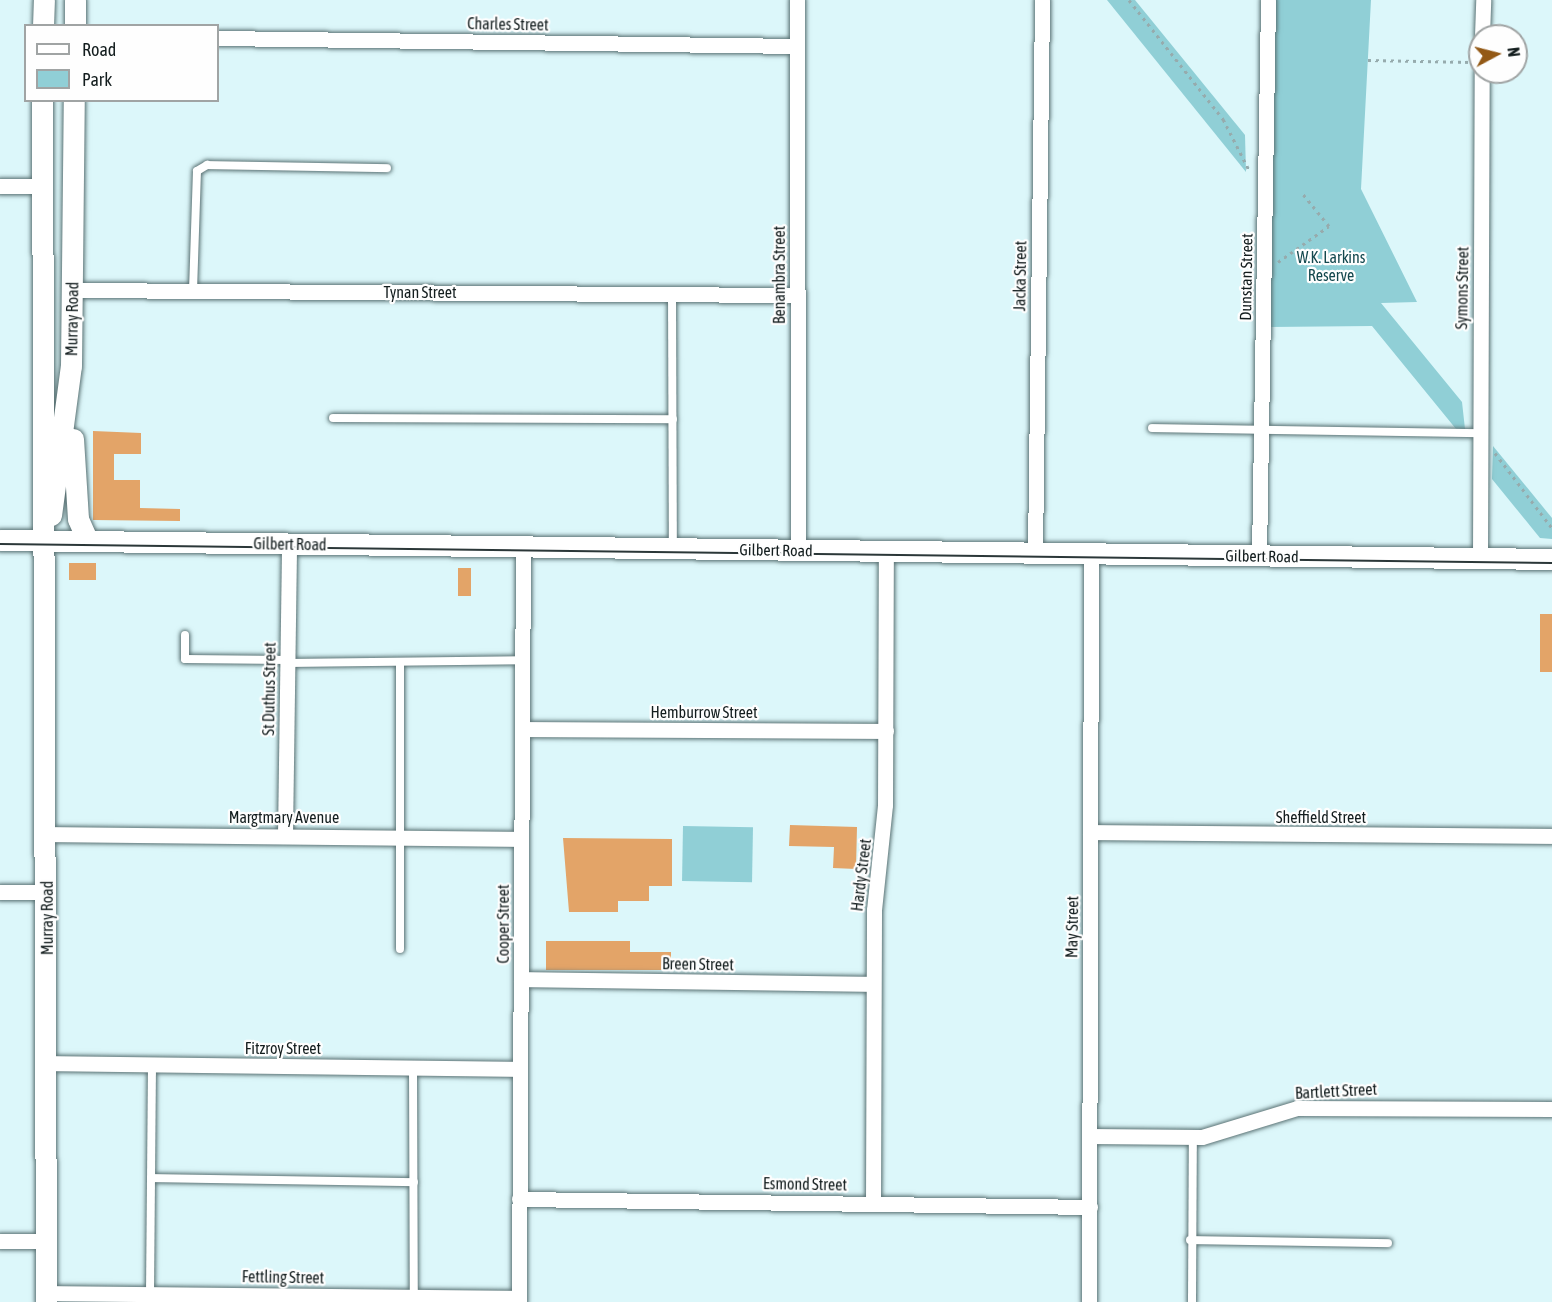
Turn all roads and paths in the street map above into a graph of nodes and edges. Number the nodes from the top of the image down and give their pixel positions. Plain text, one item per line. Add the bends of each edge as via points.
1 (44, 0) edge
2 (75, 0) edge
3 (797, 0) edge
4 (1042, 0) edge
5 (1129, 0) edge
6 (1268, 0) edge
7 (1483, 0) edge
8 (43, 24) edge
9 (75, 24) edge
10 (1482, 24) edge
11 (219, 38) edge
12 (797, 46) junction
13 (1368, 60) dead end
14 (1468, 62) edge
15 (1482, 84) edge
16 (42, 102) edge
17 (74, 102) edge
18 (387, 168) dead end
19 (1249, 170) dead end
20 (0, 186) edge
21 (41, 186) junction
22 (73, 186) junction
23 (1303, 194) dead end
24 (1278, 262) dead end
25 (42, 289) junction
26 (73, 290) junction
27 (193, 291) junction
28 (672, 294) junction
29 (798, 295) junction
30 (71, 366) junction
31 (333, 418) dead end
32 (672, 419) junction
33 (1152, 428) dead end
34 (1263, 429) junction
35 (1478, 433) junction
36 (1492, 449) dead end
37 (1552, 528) edge
38 (47, 537) junction
39 (0, 540) edge
40 (88, 541) junction
41 (289, 544) junction
42 (523, 546) junction
43 (673, 548) junction
44 (798, 550) junction
45 (886, 551) junction
46 (1035, 553) junction
47 (1091, 553) junction
48 (1259, 556) junction
49 (1476, 558) junction
50 (1552, 559) edge
51 (185, 635) dead end
52 (522, 660) junction
53 (287, 662) junction
54 (400, 664) junction
55 (522, 729) junction
56 (886, 731) junction
57 (1090, 832) junction
58 (47, 834) junction
59 (285, 836) junction
60 (400, 836) junction
61 (1552, 836) edge
62 (521, 838) junction
63 (0, 892) edge
64 (47, 892) junction
65 (400, 949) dead end
66 (521, 980) junction
67 (873, 984) junction
68 (46, 1063) junction
69 (152, 1065) junction
70 (413, 1067) junction
71 (520, 1069) junction
72 (1552, 1109) edge
73 (1089, 1136) junction
74 (1193, 1136) junction
75 (151, 1178) junction
76 (414, 1182) junction
77 (519, 1199) junction
78 (873, 1203) junction
79 (1090, 1207) junction
80 (1190, 1240) junction
81 (46, 1241) junction
82 (0, 1242) edge
83 (1389, 1243) dead end
84 (46, 1297) edge
85 (160, 1297) edge
86 (282, 1299) edge
87 (404, 1299) edge
88 (519, 1300) edge
89 (1089, 1302) edge
90 (1192, 1302) edge

1 - 8 main road
2 - 9 main road
3 - 12 street, Benambra Street
4 - 46 street, Jacka Street
5 - 19 path via 1223,118
6 - 34 street, Dunstan Street
7 - 10 street
11 - 12 street, Charles Street
12 - 29 street, Benambra Street
13 - 14 path
15 - 35 street, Symons Street
16 - 21 main road, Murray Road
17 - 22 main road, Murray Road
18 - 27 lane via 207,165 197,171
20 - 21 street
21 - 22 main road
21 - 25 main road, Murray Road
22 - 26 main road, Murray Road
23 - 24 path via 1329,226
25 - 26 main road, Tynan Street
25 - 38 main road, Murray Road via 40,470
26 - 27 street, Tynan Street
26 - 30 main road, Murray Road
27 - 28 street, Tynan Street
28 - 29 street, Tynan Street
28 - 32 lane
29 - 44 street, Benambra Street
30 - 38 main road, Murray Road
30 - 40 main road via 76,496
31 - 32 lane
32 - 43 lane
33 - 34 lane
34 - 35 lane
34 - 48 street, Dunstan Street
35 - 49 street, Symons Street
36 - 37 path
38 - 39 main road, Gilbert Road
38 - 40 main road, Gilbert Road
38 - 58 main road, Murray Road
40 - 41 main road, Gilbert Road
41 - 42 main road, Gilbert Road
41 - 53 street, St Duthus Street
42 - 43 main road, Gilbert Road
42 - 52 street, Cooper Street
43 - 44 main road, Gilbert Road
44 - 45 main road, Gilbert Road
45 - 46 main road, Gilbert Road
45 - 56 street, Hardy Street
46 - 47 main road, Gilbert Road
47 - 48 main road, Gilbert Road
47 - 57 street, May Street
48 - 49 main road, Gilbert Road
49 - 50 main road, Gilbert Road
51 - 53 lane via 185,659
52 - 54 lane via 412,659
52 - 55 street, Cooper Street
53 - 54 lane
53 - 59 street, St Duthus Street
54 - 60 lane
55 - 56 street, Hemburrow Street
55 - 62 street, Cooper Street
56 - 67 street, Hardy Street
57 - 61 street, Sheffield Street
57 - 73 street, May Street
58 - 59 street, Margtmary Avenue
58 - 64 main road, Murray Road
59 - 60 street, Margtmary Avenue
60 - 62 street, Margtmary Avenue
60 - 65 lane
62 - 66 street, Cooper Street
63 - 64 street
64 - 68 main road, Murray Road
66 - 67 street, Breen Street
66 - 71 street, Cooper Street
67 - 78 street, Hardy Street
68 - 69 street, Fitzroy Street
68 - 81 main road, Murray Road
69 - 70 street, Fitzroy Street
69 - 75 lane
70 - 71 street, Fitzroy Street
70 - 76 lane
71 - 77 street, Cooper Street
72 - 74 street, Bartlett Street via 1297,1108
73 - 74 street, Bartlett Street
73 - 79 street, May Street
74 - 80 lane
75 - 76 lane
75 - 85 lane
76 - 87 lane
77 - 78 street, Esmond Street
77 - 88 street, Cooper Street
78 - 79 street, Esmond Street
79 - 89 street, May Street
80 - 83 lane
80 - 90 lane
81 - 82 street
81 - 84 main road, Murray Road
84 - 85 street, Fettling Street
85 - 86 street, Fettling Street
86 - 87 street, Fettling Street
87 - 88 street, Fettling Street

